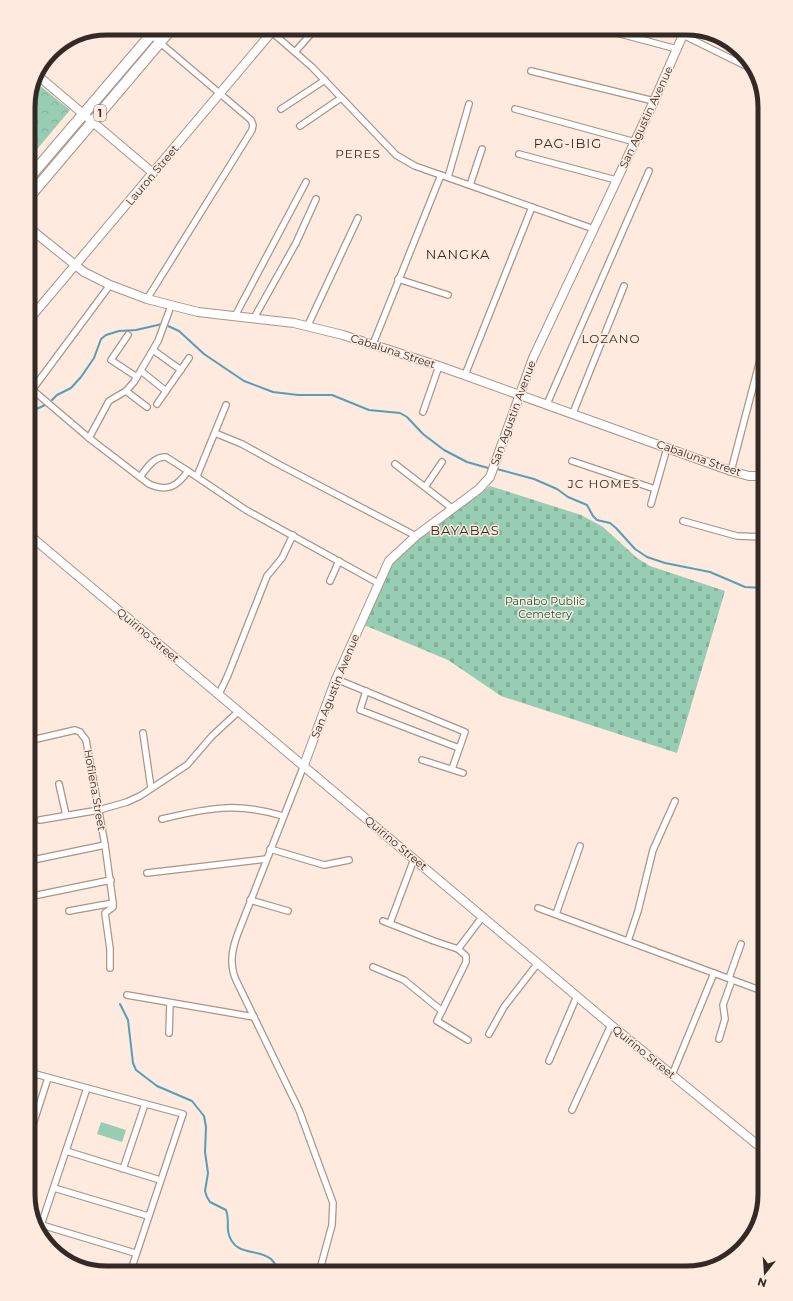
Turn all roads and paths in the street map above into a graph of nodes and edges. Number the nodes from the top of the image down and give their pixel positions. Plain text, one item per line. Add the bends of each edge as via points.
1 (151, 35) edge
2 (156, 35) edge
3 (166, 35) edge
4 (267, 35) edge
5 (278, 35) edge
6 (310, 35) edge
7 (630, 35) edge
8 (683, 35) edge
9 (690, 35) edge
10 (160, 42) junction
11 (677, 49) junction
12 (296, 52) junction
13 (744, 64) edge
14 (531, 71) dead end
15 (41, 78) edge
16 (325, 80) junction
17 (220, 94) junction
18 (341, 98) junction
19 (654, 101) junction
20 (469, 104) dead end
21 (281, 109) dead end
22 (515, 109) dead end
23 (84, 114) junction
24 (93, 122) junction
25 (300, 126) dead end
26 (635, 142) junction
27 (482, 149) dead end
28 (519, 154) dead end
29 (35, 171) edge
30 (649, 171) dead end
31 (153, 173) junction
32 (441, 175) junction
33 (35, 177) edge
34 (448, 177) junction
35 (44, 180) junction
36 (616, 180) junction
37 (306, 182) dead end
38 (470, 185) junction
39 (35, 190) edge
40 (316, 199) dead end
41 (532, 207) junction
42 (358, 218) dead end
43 (594, 229) junction
44 (35, 233) edge
45 (75, 266) junction
46 (398, 279) junction
47 (110, 285) junction
48 (624, 286) dead end
49 (448, 294) dead end
50 (147, 299) junction
51 (171, 306) junction
52 (35, 314) edge
53 (235, 316) junction
54 (254, 318) junction
55 (308, 325) junction
56 (128, 335) dead end
57 (373, 344) junction
58 (153, 350) junction
59 (189, 358) dead end
60 (439, 366) junction
61 (758, 368) edge
62 (181, 370) junction
63 (141, 372) junction
64 (465, 376) junction
65 (137, 377) junction
66 (35, 382) edge
67 (166, 391) junction
68 (35, 392) edge
69 (126, 392) junction
70 (519, 394) junction
71 (157, 404) dead end
72 (547, 404) junction
73 (226, 405) dead end
74 (147, 408) dead end
75 (423, 412) dead end
76 (573, 413) junction
77 (215, 433) junction
78 (89, 438) junction
79 (667, 448) junction
80 (572, 461) dead end
81 (442, 462) dead end
82 (395, 464) dead end
83 (188, 471) junction
84 (731, 471) junction
85 (197, 476) junction
86 (758, 476) edge
87 (140, 477) junction
88 (425, 487) junction
89 (655, 489) junction
90 (651, 504) dead end
91 (453, 509) junction
92 (683, 521) dead end
93 (293, 535) junction
94 (416, 536) junction
95 (758, 537) edge
96 (35, 541) edge
97 (339, 561) junction
98 (330, 581) dead end
99 (378, 583) junction
100 (336, 679) junction
101 (366, 691) junction
102 (219, 694) junction
103 (239, 711) junction
104 (143, 733) dead end
105 (35, 739) edge
106 (459, 748) junction
107 (422, 760) dead end
108 (304, 765) junction
109 (452, 769) junction
110 (463, 773) dead end
111 (59, 784) dead end
112 (151, 788) junction
113 (675, 801) dead end
114 (99, 810) junction
115 (66, 815) junction
116 (283, 816) junction
117 (162, 819) dead end
118 (40, 820) dead end
119 (105, 845) junction
120 (580, 846) dead end
121 (270, 849) junction
122 (414, 858) junction
123 (266, 859) junction
124 (35, 860) edge
125 (349, 860) dead end
126 (147, 873) dead end
127 (111, 880) junction
128 (35, 896) edge
129 (250, 900) junction
130 (113, 903) junction
131 (538, 908) dead end
132 (69, 911) dead end
133 (288, 911) dead end
134 (556, 914) junction
135 (483, 916) junction
136 (383, 921) dead end
137 (390, 923) junction
138 (628, 941) junction
139 (741, 944) dead end
140 (458, 949) junction
141 (538, 963) junction
142 (372, 967) dead end
143 (110, 968) dead end
144 (714, 973) junction
145 (731, 979) junction
146 (758, 989) edge
147 (127, 995) dead end
148 (577, 996) junction
149 (170, 1003) junction
150 (442, 1011) junction
151 (254, 1016) junction
152 (611, 1025) junction
153 (169, 1033) dead end
154 (489, 1034) dead end
155 (719, 1039) dead end
156 (468, 1040) dead end
157 (549, 1061) dead end
158 (35, 1074) edge
159 (672, 1075) junction
160 (48, 1078) junction
161 (87, 1088) junction
162 (145, 1104) junction
163 (572, 1110) dead end
164 (35, 1118) edge
165 (758, 1145) edge
166 (66, 1151) junction
167 (123, 1169) junction
168 (160, 1180) junction
169 (54, 1188) junction
170 (148, 1216) junction
171 (40, 1220) edge
172 (42, 1225) edge
173 (135, 1253) junction
174 (132, 1266) edge
175 (321, 1266) edge

1 - 23 highway, 1
2 - 10 street
3 - 10 highway, 1
4 - 17 street, Lauron Street
5 - 12 street
6 - 12 street
7 - 11 street
8 - 11 street, San Agustin Avenue
9 - 13 street
10 - 17 street
10 - 24 highway, 1
11 - 19 street, San Agustin Avenue
12 - 16 street
14 - 19 street
15 - 23 street
16 - 18 street
16 - 21 street
17 - 31 street, Lauron Street
17 - 50 street via 251,120 252,127
18 - 25 street
18 - 32 street via 396,156
19 - 26 street, San Agustin Avenue
20 - 34 street
22 - 26 street
23 - 24 street
23 - 29 highway, 1
24 - 31 street
24 - 35 highway, 1
26 - 36 street, San Agustin Avenue
27 - 38 street
28 - 36 street
30 - 72 street
31 - 45 street, Lauron Street
32 - 34 street
32 - 46 street
33 - 35 highway
34 - 38 street
35 - 39 highway, 1
36 - 43 street, San Agustin Avenue
37 - 53 street
38 - 41 street
40 - 54 street via 296,243
41 - 43 street
41 - 64 street
42 - 55 street
43 - 70 street, San Agustin Avenue via 548,325
44 - 45 street, Cabaluna Street
45 - 47 street, Cabaluna Street
45 - 52 street, Lauron Street
46 - 49 street
46 - 57 street
47 - 50 street, Cabaluna Street
47 - 66 street
48 - 76 street
50 - 51 street, Cabaluna Street
51 - 53 street, Cabaluna Street
51 - 58 street via 162,334
53 - 54 street, Cabaluna Street
54 - 55 street, Cabaluna Street
55 - 57 street, Cabaluna Street
56 - 65 street via 111,360
57 - 60 street, Cabaluna Street
58 - 62 street
58 - 63 street
59 - 62 street
60 - 64 street, Cabaluna Street
60 - 75 street
61 - 84 street
62 - 67 street
63 - 65 street
63 - 67 street
64 - 70 street, Cabaluna Street
65 - 69 street
67 - 71 street
68 - 78 street
69 - 74 street
69 - 78 street via 109,401
70 - 72 street, Cabaluna Street
70 - 91 street, San Agustin Avenue via 490,477 484,485
72 - 76 street, Cabaluna Street
73 - 77 street
76 - 79 street, Cabaluna Street
77 - 85 street
77 - 94 street via 242,444
78 - 87 street
79 - 84 street, Cabaluna Street
79 - 89 street
80 - 89 street
81 - 88 street
82 - 88 street
83 - 85 street
83 - 87 street via 180,481 168,488 153,486
83 - 87 street via 162,457 154,461
84 - 86 street, Cabaluna Street
85 - 93 street via 246,510
88 - 91 street
89 - 90 street
91 - 94 street, San Agustin Avenue
92 - 95 street via 737,536
93 - 97 street
93 - 102 street via 282,558 267,576
94 - 99 street, San Agustin Avenue via 392,556
96 - 102 street, Quirino Street
97 - 98 street
97 - 99 street
99 - 100 street, San Agustin Avenue
100 - 101 street
100 - 108 street, San Agustin Avenue
101 - 106 street via 465,732
101 - 106 street via 360,710
102 - 103 street, Quirino Street
103 - 108 street, Quirino Street
103 - 112 street via 212,736 187,765
104 - 112 street
105 - 114 street, Hofileña Street via 70,730 84,735
106 - 109 street
107 - 109 street
108 - 116 street
108 - 122 street, Quirino Street
109 - 110 street
111 - 115 street
112 - 114 street via 127,802
113 - 138 street via 653,850
114 - 115 street
114 - 119 street, Hofileña Street
115 - 118 street
116 - 117 street via 237,807 198,810
116 - 121 street
119 - 124 street
119 - 127 street, Hofileña Street
120 - 134 street
121 - 123 street
121 - 125 street via 324,865
122 - 135 street, Quirino Street
122 - 137 street
123 - 126 street
123 - 129 street
127 - 128 street
127 - 130 street, Hofileña Street
129 - 133 street
129 - 151 street via 235,942 232,966
130 - 132 street
130 - 143 street via 105,913
131 - 134 street
134 - 138 street
135 - 140 street
135 - 141 street, Quirino Street
136 - 137 street
137 - 140 street
138 - 144 street
139 - 145 street
140 - 150 street via 466,956 466,962
141 - 148 street, Quirino Street
141 - 154 street via 504,1008
142 - 150 street via 404,980
144 - 145 street
144 - 159 street
145 - 146 street
145 - 155 street via 723,1005 725,1019
147 - 149 street
148 - 152 street, Quirino Street
148 - 157 street
149 - 151 street
149 - 153 street
150 - 156 street via 436,1021
151 - 175 street via 299,1110 333,1203 332,1225
152 - 159 street, Quirino Street
152 - 163 street
158 - 160 street
159 - 165 street, Quirino Street
160 - 161 street
160 - 164 street
161 - 162 street
161 - 166 street
162 - 167 street
162 - 168 street via 183,1114
166 - 167 street
166 - 169 street
167 - 168 street
168 - 170 street
169 - 170 street
169 - 171 street
170 - 173 street
172 - 173 street
173 - 174 street

